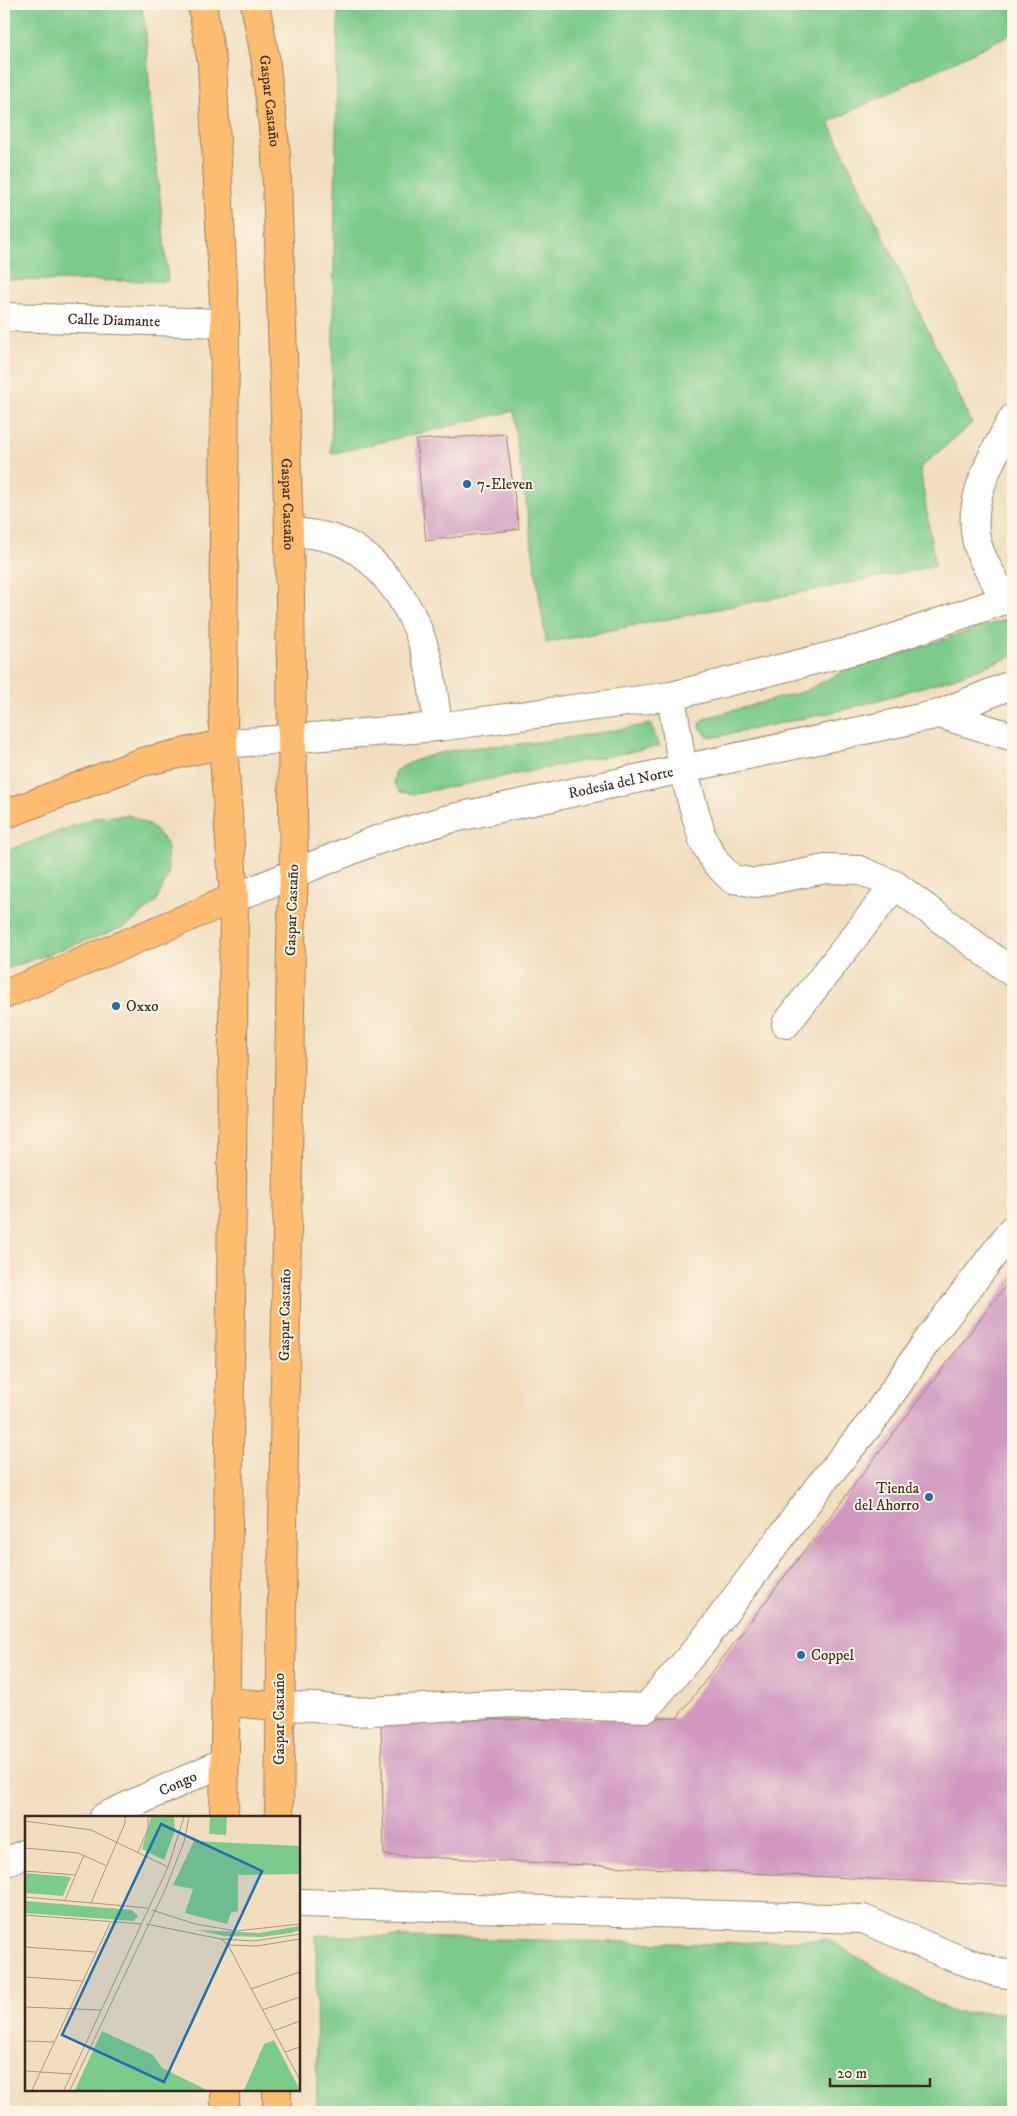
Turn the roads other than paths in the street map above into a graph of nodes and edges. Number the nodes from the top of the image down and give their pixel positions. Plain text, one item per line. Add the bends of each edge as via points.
1 (202, 4) edge
2 (255, 4) edge
3 (4, 317) edge
4 (225, 323) junction
5 (1013, 418) edge
6 (289, 531) junction
7 (1009, 598) edge
8 (1013, 684) edge
9 (671, 696) junction
10 (939, 714) junction
11 (438, 727) junction
12 (1013, 737) edge
13 (292, 740) junction
14 (223, 744) junction
15 (682, 770) junction
16 (4, 815) edge
17 (294, 873) junction
18 (896, 886) junction
19 (234, 898) junction
20 (1013, 973) edge
21 (4, 995) edge
22 (786, 1024) dead end
23 (1013, 1229) edge
24 (225, 1702) junction
25 (279, 1706) junction
26 (224, 1762) junction
27 (106, 1816) edge
28 (224, 1816) edge
29 (279, 1816) edge
30 (25, 1853) edge
31 (4, 1863) edge
32 (300, 1903) edge
33 (1013, 1975) edge
34 (225, 2091) edge
35 (277, 2091) edge
36 (225, 2112) edge
37 (277, 2112) edge

1 - 4 main road via 212,63
2 - 6 main road, Gaspar Castaño via 265,57 276,154
3 - 4 street, Calle Diamante
4 - 14 main road
5 - 7 street via 980,487 974,513 980,552
6 - 11 street via 332,538 371,562 393,586 413,617 424,646
6 - 13 main road, Gaspar Castaño
7 - 9 street via 871,646
8 - 10 street, Rodesia del Norte
9 - 11 street
9 - 15 street
10 - 12 street
10 - 15 street, Rodesia del Norte
11 - 13 street
13 - 14 street
13 - 17 main road, Gaspar Castaño
14 - 16 main road via 142,762
14 - 19 main road
15 - 17 street, Rodesia del Norte via 449,819 374,841
15 - 18 street via 703,840 716,864 732,880 756,883 825,869 859,870
17 - 19 street, Rodesia del Norte
17 - 25 main road, Gaspar Castaño
18 - 20 street
18 - 22 street
19 - 21 main road
19 - 24 main road via 232,1304
23 - 25 street via 925,1344 874,1419 820,1485 702,1643 646,1708 511,1703 355,1712
24 - 25 main road
24 - 26 main road
25 - 29 main road, Gaspar Castaño
26 - 27 street, Congo
26 - 28 main road
30 - 31 street
32 - 33 street via 863,1919 953,1957
34 - 36 main road
35 - 37 main road

